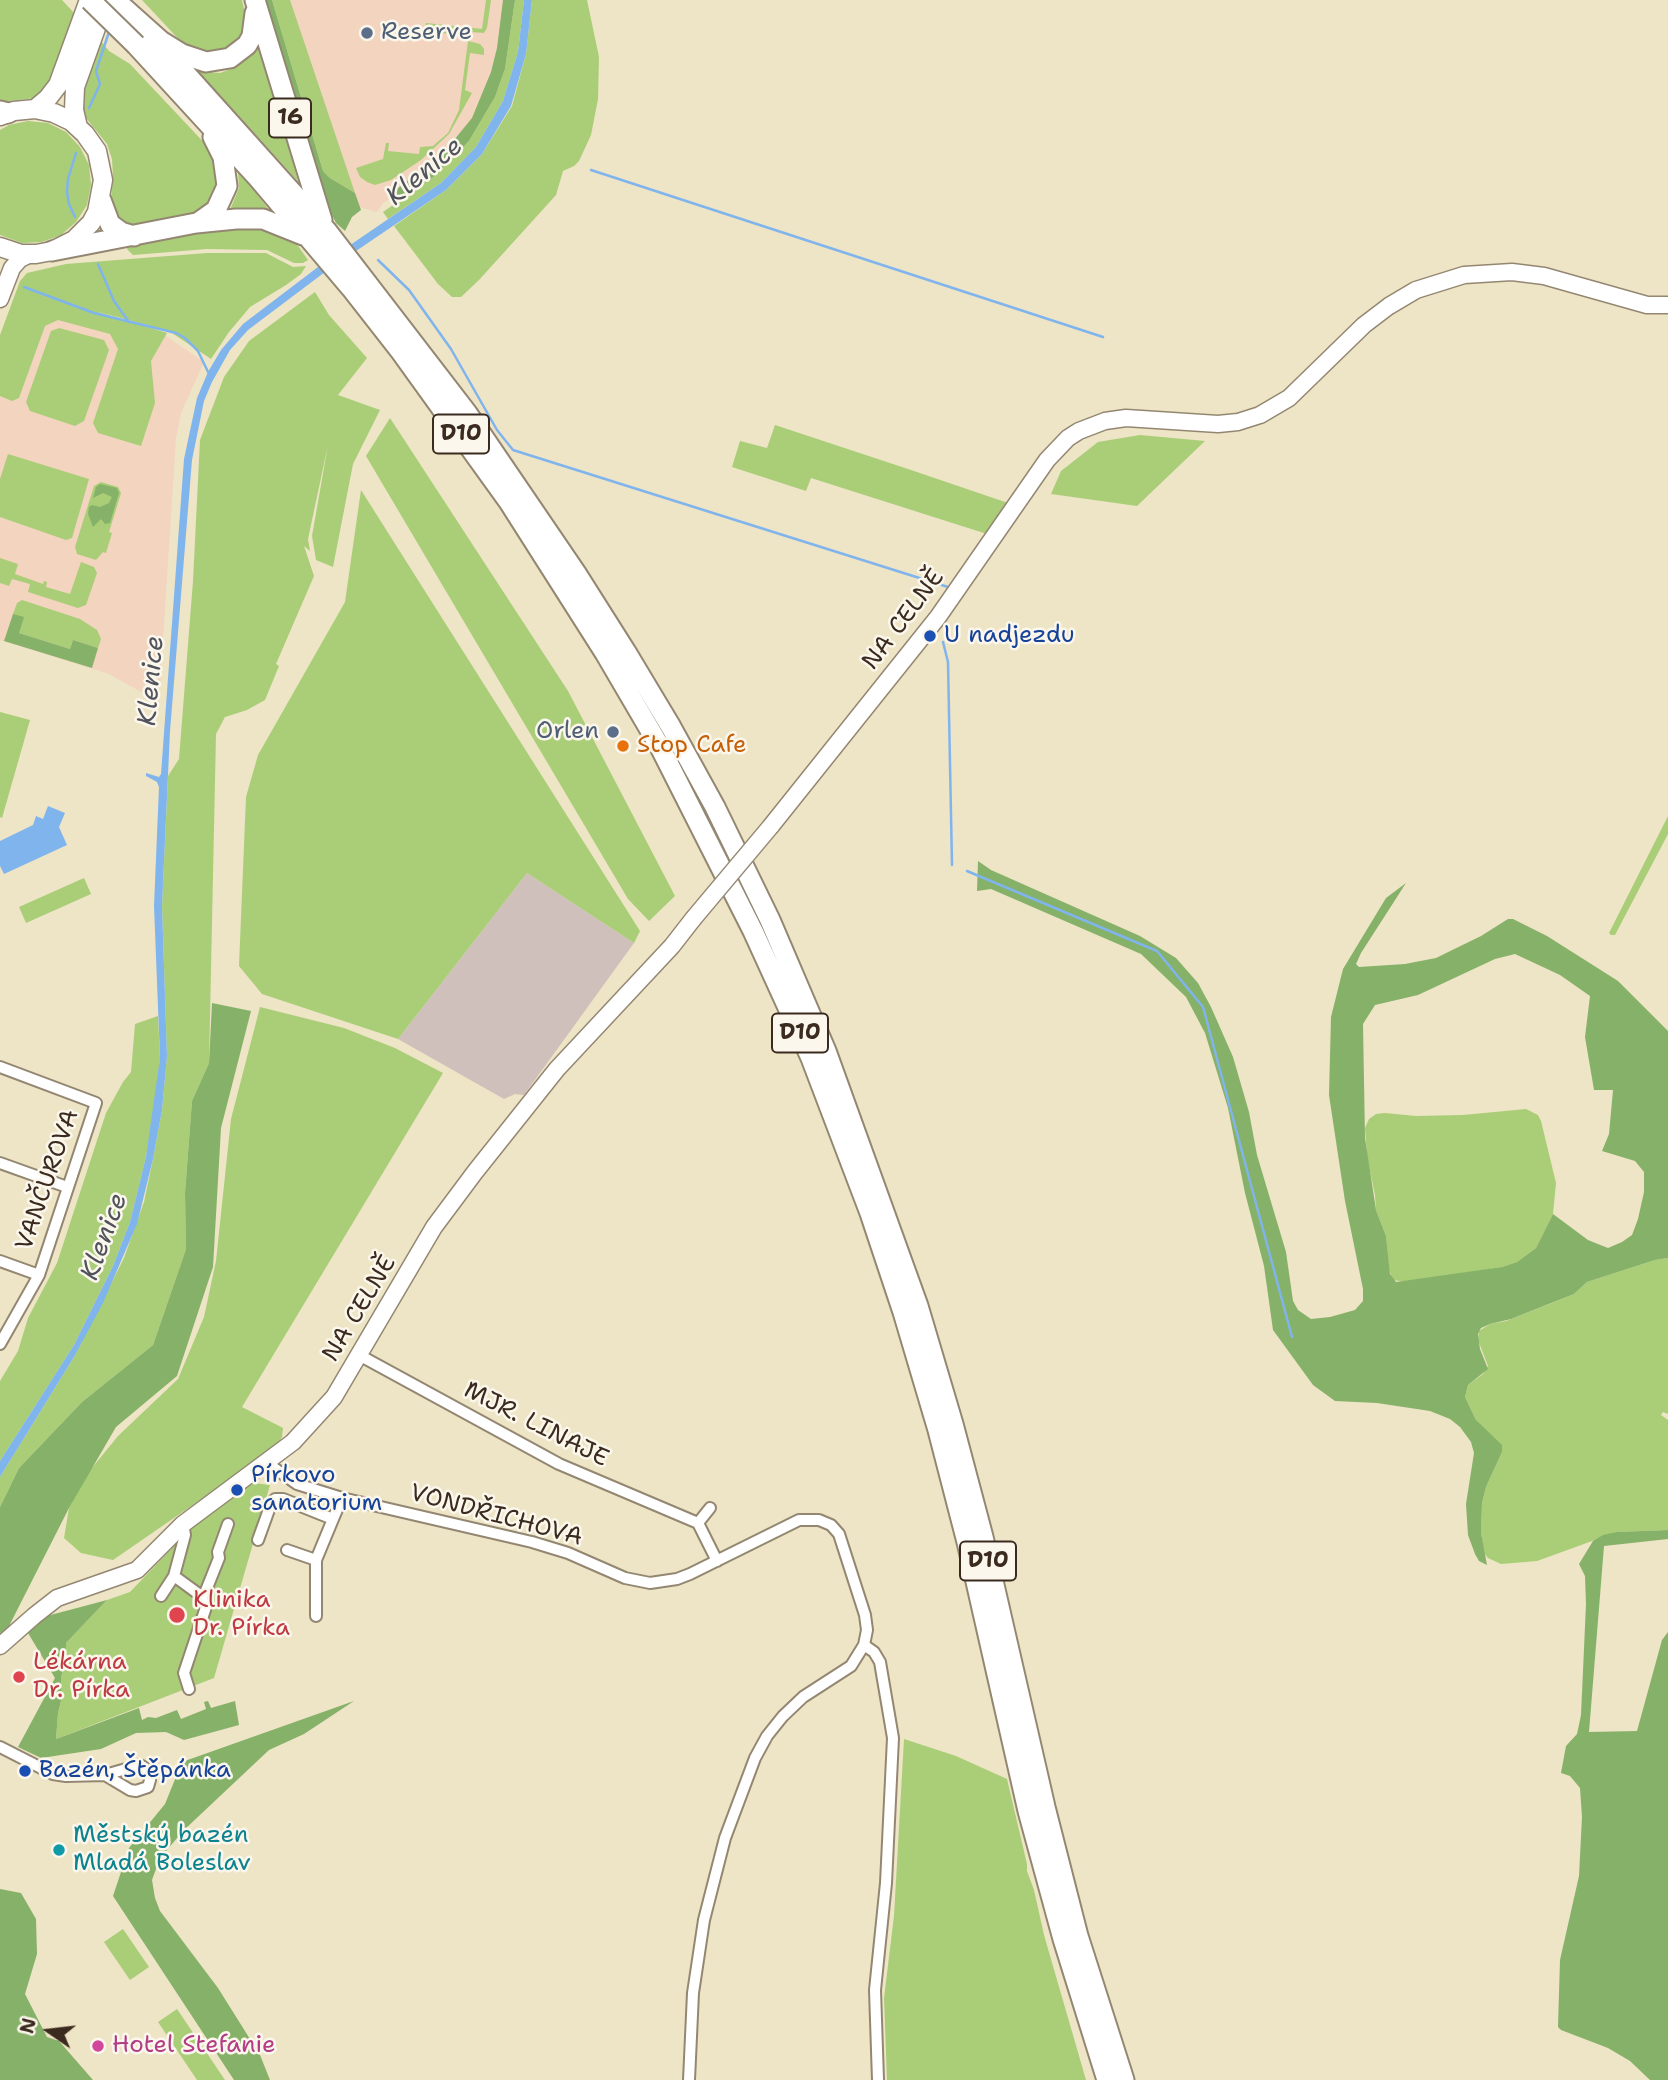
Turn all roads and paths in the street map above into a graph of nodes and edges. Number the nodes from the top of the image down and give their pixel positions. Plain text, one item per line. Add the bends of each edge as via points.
1 (89, 0) edge
2 (106, 0) edge
3 (115, 0) edge
4 (255, 2) edge
5 (142, 25) junction
6 (194, 106) junction
7 (35, 109) junction
8 (3, 113) edge
9 (78, 127) junction
10 (101, 200) junction
11 (196, 223) junction
12 (134, 236) junction
13 (320, 236) junction
14 (0, 247) edge
15 (52, 251) junction
16 (30, 254) junction
17 (358, 283) junction
18 (0, 299) edge
19 (1668, 305) edge
20 (0, 1067) edge
21 (0, 1163) edge
22 (67, 1187) junction
23 (0, 1262) edge
24 (38, 1275) junction
25 (0, 1344) edge
26 (359, 1355) junction
27 (267, 1463) junction
28 (342, 1498) junction
29 (710, 1508) dead end
30 (332, 1519) junction
31 (698, 1523) junction
32 (183, 1524) junction
33 (228, 1524) dead end
34 (258, 1541) dead end
35 (287, 1550) dead end
36 (316, 1560) junction
37 (717, 1561) junction
38 (174, 1576) junction
39 (200, 1595) junction
40 (162, 1596) dead end
41 (316, 1616) dead end
42 (864, 1645) junction
43 (0, 1646) edge
44 (189, 1689) dead end
45 (0, 1746) edge
46 (105, 1775) dead end
47 (689, 2080) edge
48 (878, 2080) edge
49 (1107, 2080) edge
50 (1124, 2080) edge

1 - 6 highway, D10, bridge
1 - 7 main road via 58,85
2 - 9 main road via 75,87
3 - 5 highway, D10
4 - 5 highway via 255,23 247,45 218,61 183,54
4 - 13 highway, 16 via 312,190
5 - 13 highway, D10
6 - 11 highway via 223,157 227,186 216,210
6 - 13 highway, D10
7 - 8 main road
7 - 9 main road via 54,113
9 - 10 main road via 100,160
10 - 12 highway via 110,224
10 - 15 main road via 83,232
11 - 12 highway
11 - 13 highway via 263,219
12 - 15 highway
13 - 17 highway, D10
14 - 16 main road
15 - 16 main road
16 - 18 street via 12,268
17 - 49 highway, D10 via 606,653 718,858 811,1058 870,1213 938,1430 1028,1811
17 - 50 highway, D10 via 467,414 626,652 715,807 806,1003 884,1209 950,1411 1068,1898
19 - 26 street, NA CELNĚ, bridge via 1647,305 1544,276 1512,272 1464,275 1416,290 1389,306 1289,397 1261,415 1218,424 1114,419 1068,438 1047,460 938,617 771,826 665,953 557,1069 483,1162 434,1227
20 - 22 street, VANČUROVA via 96,1103
21 - 22 street
22 - 24 street, VANČUROVA
23 - 24 street
24 - 25 street, VANČUROVA
26 - 27 street, NA CELNĚ via 321,1413
26 - 31 street, MJR. LINAJE via 531,1450
27 - 28 street, VONDŘICHOVA via 297,1484
27 - 32 street, NA CELNĚ
28 - 30 street
28 - 37 street, VONDŘICHOVA via 532,1542 637,1581 677,1579
29 - 31 street
30 - 34 street via 275,1499
30 - 36 street
31 - 37 street
32 - 38 street via 185,1535
32 - 43 street, NA CELNĚ via 137,1570 57,1598
33 - 39 street via 219,1558 205,1593
35 - 36 street
36 - 41 street
37 - 42 street, VONDŘICHOVA via 799,1520 825,1522 842,1539 865,1615
38 - 39 street
38 - 40 street
39 - 44 street via 206,1607 184,1673
42 - 47 street via 851,1666 783,1716 755,1758 725,1838 704,1920 693,1993
42 - 48 street via 880,1662 892,1738 886,1883 875,1990
45 - 46 street via 53,1774

